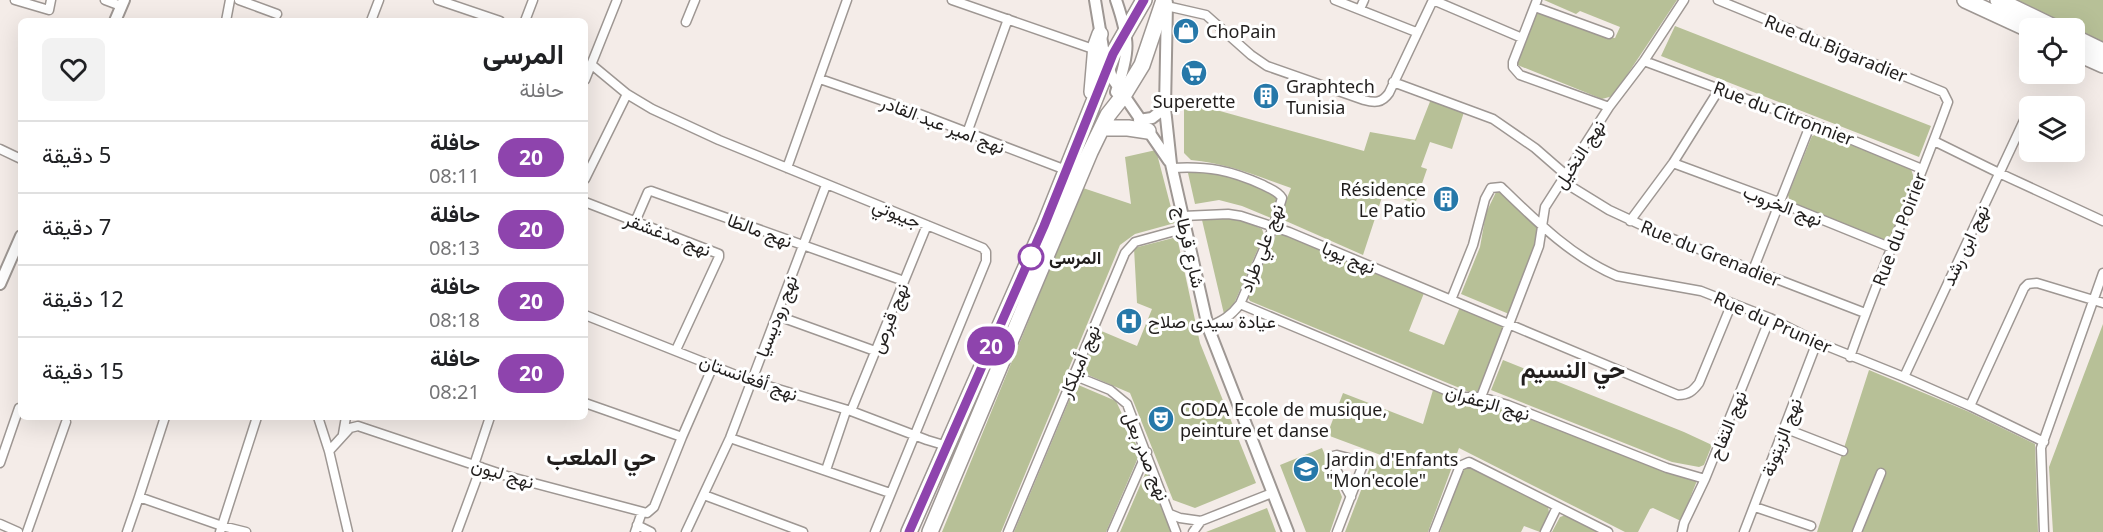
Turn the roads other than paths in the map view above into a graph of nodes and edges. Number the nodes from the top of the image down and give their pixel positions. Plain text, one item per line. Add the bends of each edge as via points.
1 (15, 0) edge
2 (51, 0) edge
3 (105, 0) edge
4 (230, 0) edge
5 (240, 0) edge
6 (379, 0) edge
7 (438, 0) edge
8 (532, 0) edge
9 (617, 0) edge
10 (695, 0) edge
11 (847, 0) edge
12 (952, 0) edge
13 (1095, 0) edge
14 (1116, 0) edge
15 (1144, 0) edge
16 (1199, 0) edge
17 (1335, 0) edge
18 (1433, 0) edge
19 (1684, 0) edge
20 (1718, 0) edge
21 (1965, 0) edge
22 (1998, 0) edge
23 (122, 3) edge
24 (1165, 3) edge
25 (1362, 4) edge
26 (1536, 4) edge
27 (1195, 11) junction
28 (277, 14) dead end
29 (116, 18) edge
30 (227, 18) edge
31 (372, 18) edge
32 (491, 18) edge
33 (526, 18) edge
34 (2035, 18) edge
35 (1008, 19) junction
36 (686, 22) dead end
37 (2019, 25) edge
38 (1126, 30) junction
39 (1416, 32) junction
40 (1609, 33) dead end
41 (1100, 34) junction
42 (1522, 38) junction
43 (2085, 43) edge
44 (1096, 51) junction
45 (2103, 51) edge
46 (2085, 57) edge
47 (1644, 61) junction
48 (591, 65) junction
49 (2103, 65) edge
50 (1107, 67) junction
51 (588, 72) edge
52 (820, 80) junction
53 (1393, 82) junction
54 (1720, 88) junction
55 (1120, 92) junction
56 (627, 94) junction
57 (1948, 102) joint
58 (1091, 104) junction
59 (1166, 108) junction
60 (1609, 108) junction
61 (1105, 121) junction
62 (1811, 123) junction
63 (1144, 125) junction
64 (2019, 131) edge
65 (967, 133) junction
66 (1934, 141) junction
67 (0, 149) edge
68 (18, 158) edge
69 (1672, 163) junction
70 (1171, 166) junction
71 (787, 168) junction
72 (1922, 169) junction
73 (1066, 170) junction
74 (588, 173) edge
75 (1999, 173) junction
76 (1564, 178) junction
77 (826, 184) junction
78 (588, 203) edge
79 (1781, 203) junction
80 (1183, 216) junction
81 (1630, 221) junction
82 (2103, 221) edge
83 (635, 222) junction
84 (927, 225) junction
85 (1541, 226) junction
86 (1186, 228) junction
87 (1273, 228) junction
88 (803, 245) junction
89 (1892, 249) junction
90 (16, 259) edge
91 (3, 268) edge
92 (1753, 270) junction
93 (2103, 273) edge
94 (904, 281) junction
95 (0, 284) edge
96 (1451, 300) junction
97 (2093, 300) junction
98 (1732, 303) junction
99 (2103, 303) edge
100 (1240, 304) junction
101 (1865, 313) junction
102 (588, 316) edge
103 (778, 316) junction
104 (1770, 318) junction
105 (1510, 324) junction
106 (1208, 327) junction
107 (1817, 342) junction
108 (676, 351) junction
109 (875, 351) junction
110 (1850, 357) junction
111 (713, 366) junction
112 (1073, 375) junction
113 (1904, 377) junction
114 (751, 381) junction
115 (1481, 397) junction
116 (588, 404) edge
117 (1970, 406) junction
118 (18, 411) edge
119 (849, 411) junction
120 (164, 420) edge
121 (256, 420) edge
122 (319, 420) edge
123 (345, 420) edge
124 (489, 420) edge
125 (66, 422) dead end
126 (1785, 428) junction
127 (342, 435) junction
128 (914, 435) junction
129 (682, 437) junction
130 (730, 438) junction
131 (2043, 442) junction
132 (947, 446) junction
133 (329, 451) junction
134 (1843, 451) dead end
135 (1147, 452) junction
136 (0, 463) edge
137 (478, 466) junction
138 (826, 470) junction
139 (1881, 473) dead end
140 (1705, 479) junction
141 (890, 493) junction
142 (1272, 493) junction
143 (704, 495) junction
144 (139, 497) junction
145 (1351, 497) junction
146 (1557, 507) junction
147 (1755, 507) junction
148 (646, 512) junction
149 (1170, 514) junction
150 (1201, 521) junction
151 (0, 524) edge
152 (1811, 526) dead end
153 (221, 529) edge
154 (636, 529) edge
155 (18, 532) edge
156 (27, 532) edge
157 (127, 532) edge
158 (246, 532) edge
159 (348, 532) edge
160 (457, 532) edge
161 (651, 532) edge
162 (686, 532) edge
163 (803, 532) edge
164 (875, 532) edge
165 (909, 532) edge
166 (930, 532) edge
167 (1008, 532) edge
168 (1112, 532) edge
169 (1176, 532) edge
170 (1193, 532) edge
171 (1288, 532) edge
172 (1337, 532) edge
173 (1434, 532) edge
174 (1545, 532) edge
175 (1608, 532) edge
176 (1683, 532) edge
177 (1744, 532) edge
178 (1857, 532) edge
179 (2044, 532) edge

1 - 2 street via 49,10
3 - 23 street
4 - 30 street
5 - 28 street
6 - 31 street
7 - 32 street
8 - 33 street
9 - 48 street
10 - 36 street
11 - 52 street
12 - 35 street
13 - 41 street
14 - 38 street
15 - 38 highway
16 - 27 street
17 - 25 street
18 - 39 street
18 - 42 street
19 - 47 street, نهج النخيل
20 - 57 street, Rue du Bigaradier via 1943,92
21 - 37 highway
22 - 34 highway
23 - 29 street
24 - 27 street
24 - 55 highway via 1142,65
24 - 59 street
25 - 39 street
26 - 40 street
26 - 42 street
27 - 53 street via 1206,15 1257,60 1277,71 1373,102 1386,98
35 - 44 street
35 - 65 street
38 - 50 highway
38 - 55 street
39 - 53 street
41 - 44 highway
41 - 50 street
42 - 60 street via 1513,62 1520,75
43 - 45 highway
44 - 58 highway
46 - 49 highway
47 - 54 street, Rue du Citronnier
47 - 60 street, نهج النخيل
48 - 51 street
48 - 56 street, جيبوتي
50 - 55 street
50 - 58 highway
52 - 65 street, نهج امير عبد القادر
52 - 71 street
53 - 76 street, Rue du Grenadier via 1493,119 1535,148
54 - 62 street, Rue du Citronnier
54 - 69 street
55 - 61 highway
55 - 63 street
56 - 71 street, جيبوتي
56 - 74 street
57 - 66 street, Rue du Poirier
58 - 73 highway
59 - 63 street
59 - 70 street
60 - 76 street, نهج النخيل
61 - 63 highway via 1123,127
61 - 166 highway
62 - 72 street, Rue du Citronnier
62 - 79 street
63 - 70 street
64 - 75 street, نهج ابن رشد
65 - 73 street, نهج امير عبد القادر
66 - 72 street, Rue du Poirier
66 - 75 street
67 - 68 street
69 - 79 street, نهج الخروب
69 - 81 street
70 - 80 street, شارع قرطاج
70 - 87 street, نهج علي طراد via 1234,172 1275,191 1282,198
71 - 77 street, جيبوتي
72 - 89 street, Rue du Poirier
73 - 132 highway
75 - 82 street
75 - 113 street, نهج ابن رشد
76 - 81 street, Rue du Grenadier
76 - 85 street, نهج النخيل via 1545,207
77 - 84 street, جيبوتي
77 - 88 street, نهج روديسيا
78 - 83 street, نهج مدغشقر
79 - 89 street, نهج الخروب
79 - 92 street
80 - 86 street, شارع قرطاج
80 - 87 street, نهج يوبا via 1228,214
81 - 92 street, Rue du Grenadier
83 - 88 street, نهج مالطا via 651,190
83 - 108 street, نهج مدغشقر via 720,255
84 - 94 street, نهج قبرص
84 - 128 street, جيبوتي via 983,248 987,256
85 - 96 street, Rue du Prunier via 1501,187 1491,188
85 - 98 street, Rue du Prunier via 1590,262 1617,276 1688,287
85 - 105 street, نهج النخيل via 1539,246
86 - 106 street, شارع قرطاج
86 - 112 street, نهج أميلكار via 1135,242 1127,248
87 - 96 street, نهج يوبا
87 - 100 street, نهج علي طراد
88 - 94 street, نهج مالطا
88 - 103 street, نهج روديسيا
89 - 101 street, Rue du Poirier
90 - 91 street
91 - 95 street
92 - 101 street, Rue du Grenadier
93 - 97 street
94 - 109 street, نهج قبرص
96 - 105 street, نهج يوبا
97 - 99 street
97 - 117 street via 2037,283 2028,284
97 - 131 street
98 - 104 street, Rue du Prunier
98 - 105 street, نهج يوبا via 1699,383 1686,395
100 - 106 street, نهج علي طراد via 1224,321
100 - 115 street, نهج الزعفران via 1462,397
101 - 110 street, Rue du Poirier
102 - 108 street, نهج أفغانستان
103 - 109 street
103 - 114 street, نهج روديسيا
104 - 107 street, Rue du Prunier
104 - 140 street, نهج التفاح
105 - 115 street
106 - 142 street, شارع قرطاج
107 - 110 street, Rue du Prunier
107 - 126 street, نهج الزيتونة
108 - 111 street, نهج أفغانستان
109 - 119 street, نهج قبرص
110 - 113 street, Rue du Prunier
111 - 114 street, نهج أفغانستان
111 - 129 street
112 - 135 street, نهج صدر بعل via 1110,390 1127,404
112 - 167 street, نهج أميلكار
113 - 117 street, Rue du Prunier
114 - 119 street, نهج أفغانستان
114 - 130 street, نهج روديسيا
115 - 140 street, نهج الزعفران
116 - 129 street
117 - 131 street, Rue du Prunier
118 - 136 street
119 - 128 street, نهج أفغانستان
119 - 138 street, نهج قبرص
120 - 144 street
121 - 153 street
122 - 133 street
123 - 127 street
124 - 137 street
125 - 156 street
126 - 134 street
126 - 147 street, نهج الزيتونة
127 - 133 street
127 - 137 street, نهج ليون via 358,426
128 - 132 street, نهج أفغانستان
128 - 141 street, جيبوتي
129 - 148 street via 654,507
130 - 138 street
130 - 143 street, نهج روديسيا
131 - 179 street via 2040,454
132 - 165 highway
133 - 159 street
135 - 149 street, نهج صدر بعل
135 - 168 street
137 - 148 street, نهج ليون
137 - 160 street
138 - 141 street
139 - 178 street
140 - 176 street, نهج التفاح
141 - 164 street, جيبوتي
142 - 150 street
142 - 171 street, شارع قرطاج
143 - 162 street, نهج روديسيا
143 - 163 street
144 - 153 street
144 - 157 street
145 - 145 street via 1333,464 1333,456 1364,462
145 - 172 street
146 - 173 street via 1478,465 1464,462
146 - 174 street
146 - 175 street
147 - 152 street
147 - 177 street, نهج الزيتونة
148 - 154 street
149 - 150 street
149 - 169 street, نهج صدر بعل
150 - 170 street
151 - 155 street
153 - 158 street
154 - 161 street

